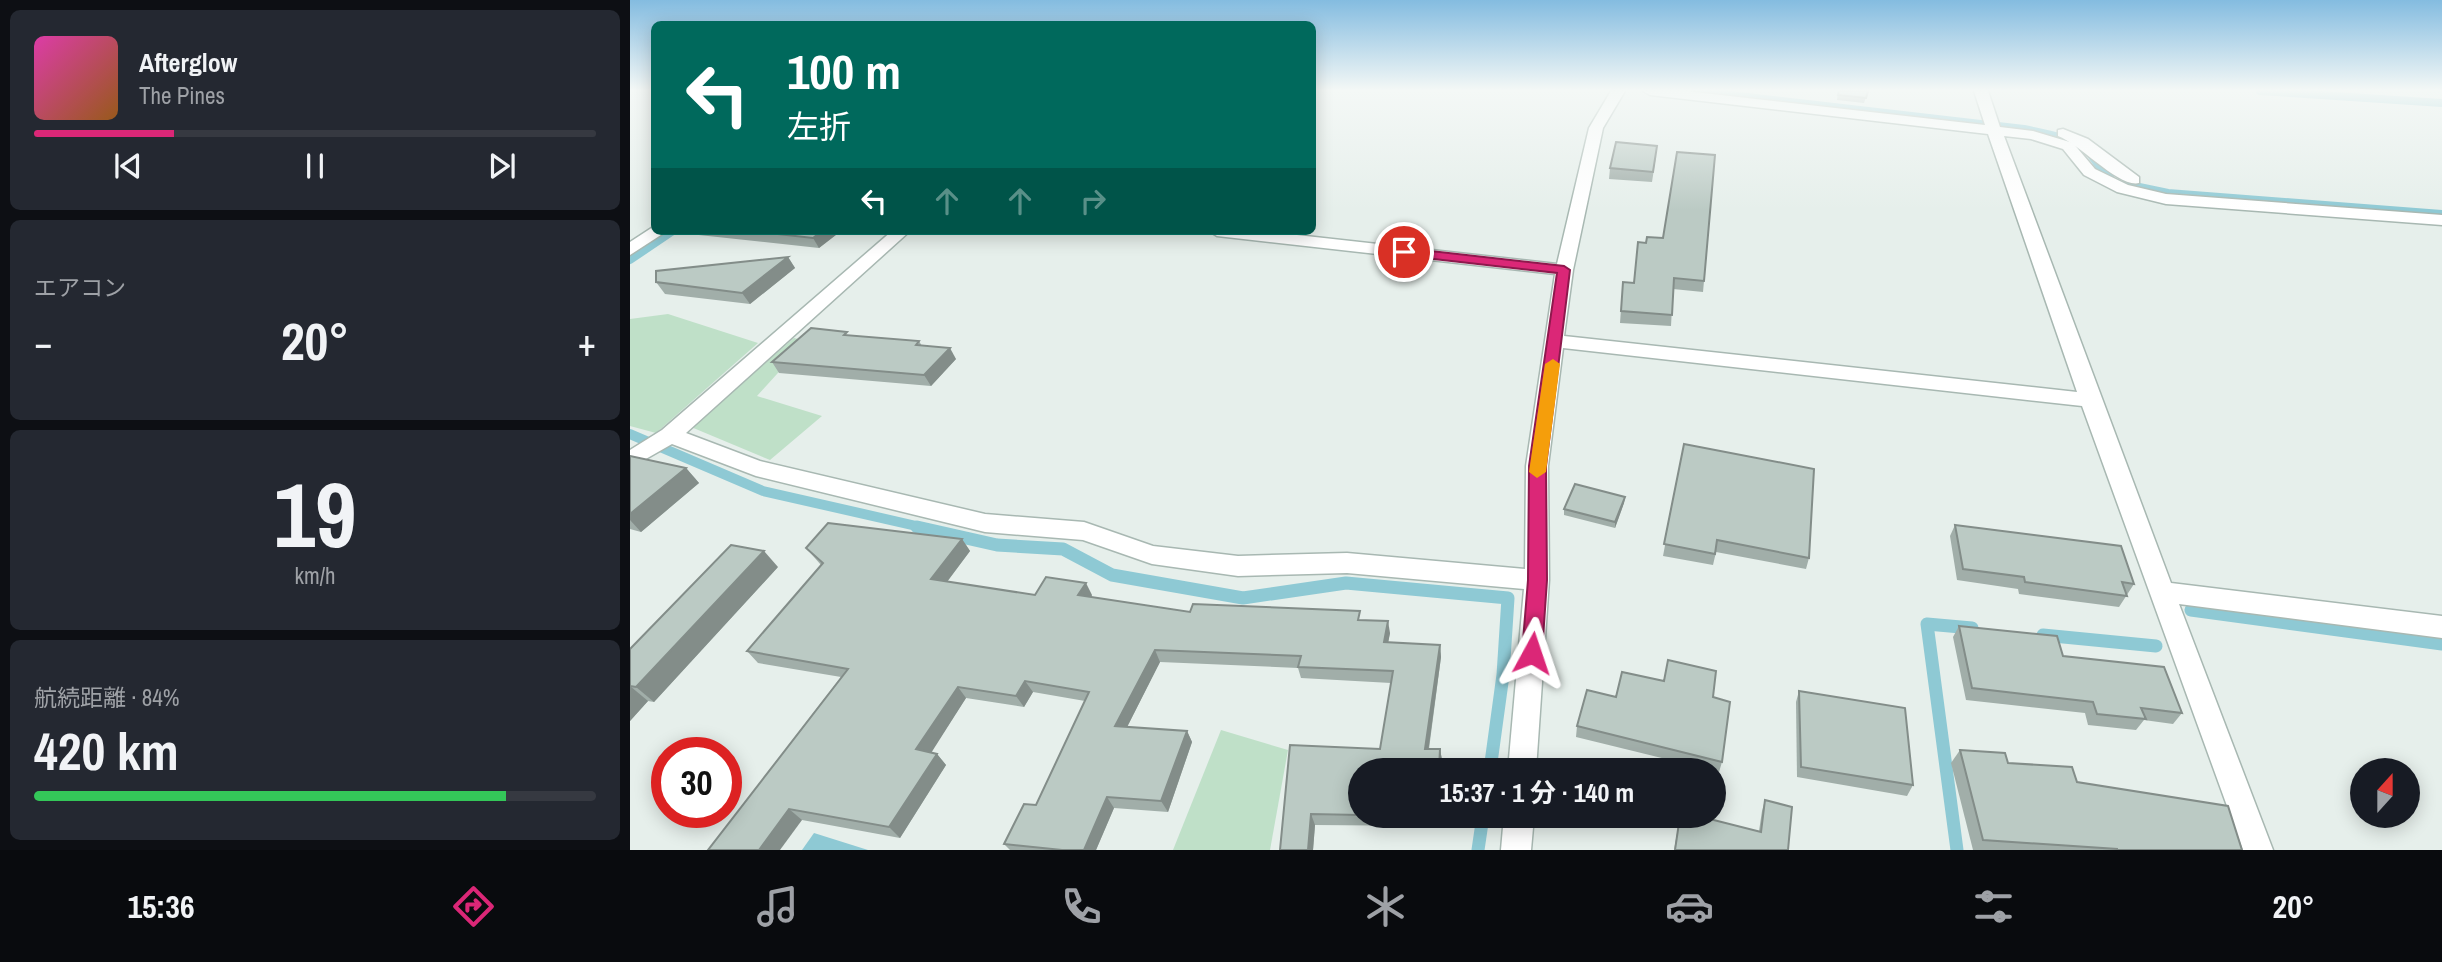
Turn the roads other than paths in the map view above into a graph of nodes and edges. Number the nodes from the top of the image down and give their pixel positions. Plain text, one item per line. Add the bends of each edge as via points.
1 (1595, 131) edge
2 (1994, 131) edge
3 (2013, 131) edge
4 (2053, 131) edge
5 (2442, 207) edge
6 (2442, 220) edge
7 (653, 235) edge
8 (897, 235) edge
9 (1253, 235) edge
10 (630, 250) edge
11 (1564, 270) junction
12 (1556, 341) junction
13 (2090, 400) junction
14 (670, 435) junction
15 (633, 457) edge
16 (1538, 580) junction
17 (2164, 592) junction
18 (2442, 627) edge
19 (1523, 758) edge
20 (1518, 828) edge
21 (1516, 850) edge
22 (2258, 850) edge

1 - 11 street
2 - 13 street
3 - 6 street via 2068,146 2089,172 2123,190 2166,199
4 - 5 street via 2078,138 2102,154 2113,171 2135,181
7 - 10 street
8 - 14 street
9 - 11 street
11 - 12 street
12 - 13 street
12 - 16 street via 1537,466
13 - 17 street
14 - 15 street
14 - 16 street via 756,468 985,523 1084,531 1152,555 1238,566 1348,563
16 - 19 street
17 - 18 street
17 - 22 street
20 - 21 street

